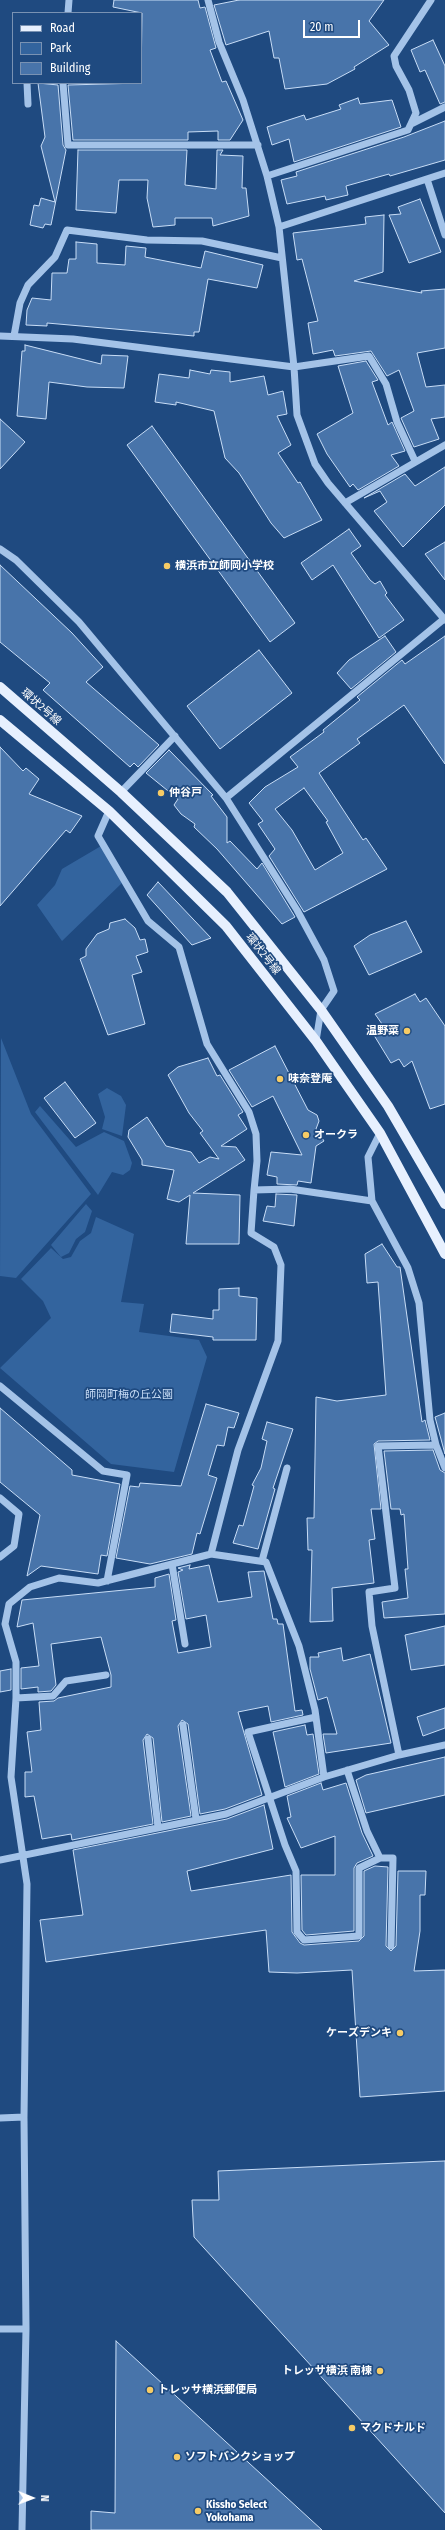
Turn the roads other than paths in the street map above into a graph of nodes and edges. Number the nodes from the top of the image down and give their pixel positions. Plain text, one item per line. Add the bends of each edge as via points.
1 (69, 0) edge
2 (208, 0) edge
3 (431, 0) edge
4 (68, 12) edge
5 (27, 84) edge
6 (63, 84) edge
7 (28, 104) dead end
8 (445, 107) edge
9 (411, 124) junction
10 (258, 146) junction
11 (445, 173) edge
12 (267, 176) junction
13 (426, 179) junction
14 (279, 227) junction
15 (445, 236) edge
16 (282, 258) junction
17 (0, 336) edge
18 (14, 336) junction
19 (294, 367) junction
20 (445, 445) edge
21 (415, 461) junction
22 (345, 503) junction
23 (0, 549) edge
24 (445, 619) edge
25 (0, 687) edge
26 (0, 720) edge
27 (175, 736) junction
28 (121, 792) junction
29 (226, 798) junction
30 (109, 811) junction
31 (321, 1010) junction
32 (316, 1041) junction
33 (380, 1133) junction
34 (254, 1190) junction
35 (372, 1201) junction
36 (445, 1204) edge
37 (445, 1254) edge
38 (0, 1386) edge
39 (436, 1445) junction
40 (287, 1468) dead end
41 (445, 1468) edge
42 (0, 1498) edge
43 (211, 1554) junction
44 (0, 1557) edge
45 (262, 1561) junction
46 (172, 1564) junction
47 (107, 1581) junction
48 (2, 1624) edge
49 (185, 1644) dead end
50 (106, 1675) dead end
51 (16, 1698) junction
52 (316, 1717) junction
53 (183, 1725) dead end
54 (148, 1738) dead end
55 (445, 1745) edge
56 (399, 1755) junction
57 (347, 1770) junction
58 (324, 1777) junction
59 (270, 1797) junction
60 (196, 1819) junction
61 (158, 1827) junction
62 (23, 1856) junction
63 (380, 1858) junction
64 (0, 1860) edge
65 (391, 1946) dead end
66 (24, 2117) junction
67 (0, 2118) edge
68 (0, 2328) edge
69 (26, 2329) junction
70 (22, 2530) edge

1 - 4 street
2 - 10 street via 219,42 243,100
3 - 9 street via 394,56 416,113
5 - 7 street
6 - 10 street via 68,145
8 - 9 street
9 - 12 street via 408,130
10 - 12 street
11 - 13 street
12 - 14 street
13 - 14 street
13 - 15 street
14 - 16 street
16 - 18 street via 202,241 147,240 67,230 55,257 28,285 20,303
16 - 19 street
17 - 18 street
18 - 19 street via 73,339
19 - 21 street via 368,356 386,384 397,422
19 - 22 street via 297,415 315,464
20 - 21 street
21 - 22 street
22 - 24 street
23 - 27 street via 16,560 79,622
24 - 29 street
25 - 28 main road, 環状2号線
26 - 30 main road, 環状2号線
27 - 28 street
27 - 29 street
28 - 31 main road, 環状2号線 via 226,892
29 - 31 street via 297,910 324,960 334,991
30 - 32 main road, 環状2号線 via 226,926
30 - 34 street via 98,836 148,921 179,947 207,1044 249,1112 256,1134
31 - 32 street
31 - 36 main road, 環状2号線 via 388,1106
32 - 33 main road, 環状2号線
33 - 35 street via 368,1157
33 - 37 main road, 環状2号線
34 - 35 street via 290,1189
34 - 43 street via 251,1233 274,1248 281,1265 278,1341 238,1450
35 - 39 street via 408,1268 419,1303 430,1420
38 - 47 street via 103,1471 127,1475
39 - 41 street
39 - 56 street via 378,1446 395,1588 369,1592 372,1626
40 - 45 street
42 - 44 street via 19,1514 14,1546
43 - 45 street
43 - 46 street
45 - 52 street via 266,1562 299,1646
46 - 47 street
46 - 49 street
47 - 48 street via 98,1583 59,1578 30,1586 9,1604
48 - 51 street via 16,1662
50 - 51 street via 66,1681 53,1696
51 - 62 street via 11,1777
52 - 58 street
52 - 59 street via 248,1732
53 - 60 street
54 - 61 street
55 - 56 street
56 - 57 street
57 - 58 street
57 - 63 street via 367,1831
58 - 59 street
59 - 60 street via 226,1814
59 - 63 street via 285,1846 296,1871 297,1932 304,1940 359,1936 359,1868
60 - 61 street
61 - 62 street
62 - 64 street
62 - 66 street via 27,1884
63 - 65 street via 393,1858
66 - 67 street
66 - 69 street
68 - 69 street
69 - 70 street

